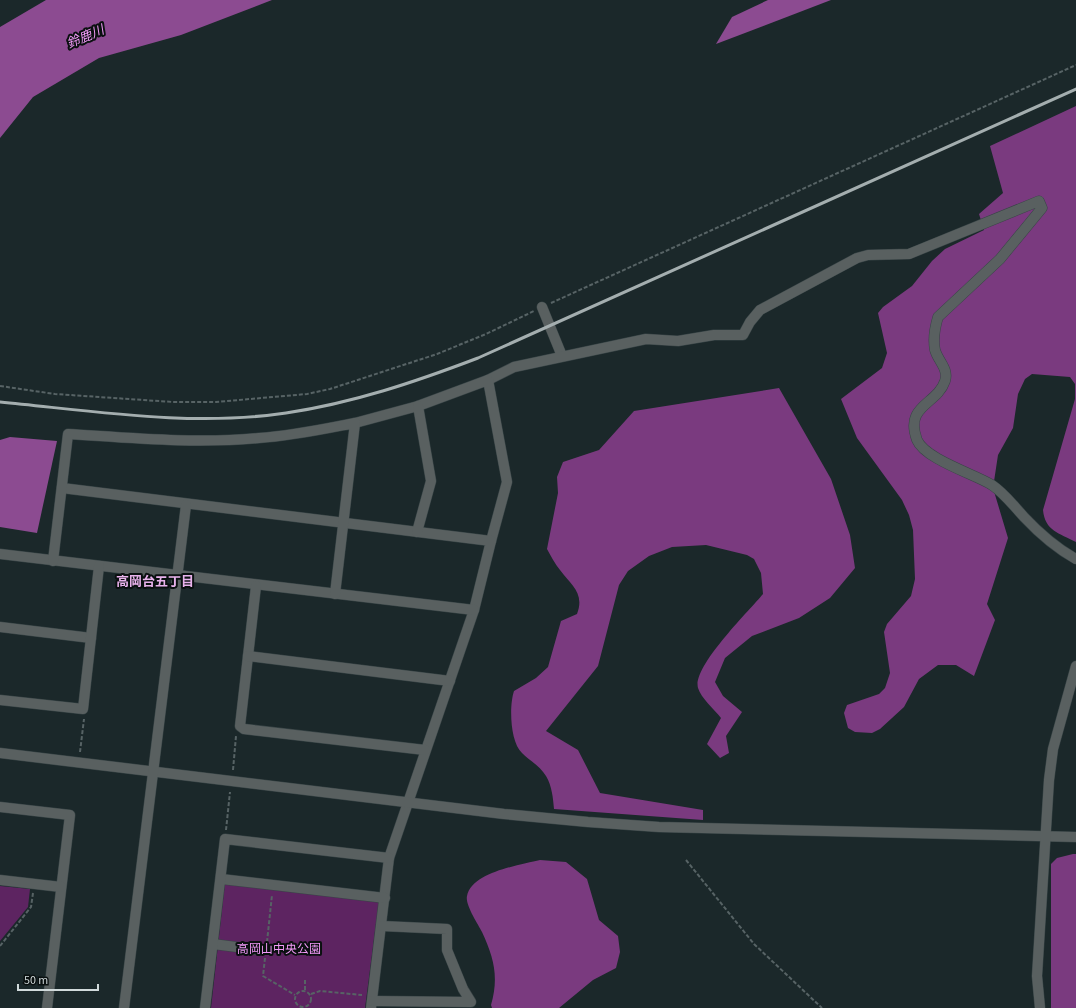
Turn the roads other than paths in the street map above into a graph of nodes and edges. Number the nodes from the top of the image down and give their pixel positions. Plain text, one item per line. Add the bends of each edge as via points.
1 (542, 307) road end
2 (562, 356) junction
3 (488, 380) junction
4 (418, 406) junction
5 (355, 423) junction
6 (62, 488) junction
7 (186, 505) junction
8 (343, 523) junction
9 (417, 532) junction
10 (491, 541) junction
11 (0, 554) edge
12 (1076, 559) edge
13 (53, 561) junction
14 (99, 566) junction
15 (179, 576) junction
16 (256, 586) junction
17 (335, 594) junction
18 (474, 610) junction
19 (0, 627) edge
20 (91, 638) junction
21 (248, 656) junction
22 (1076, 666) edge
23 (450, 681) junction
24 (0, 700) edge
25 (426, 750) junction
26 (0, 753) edge
27 (153, 771) junction
28 (408, 802) junction
29 (0, 807) edge
30 (1045, 836) junction
31 (1076, 837) edge
32 (389, 858) junction
33 (221, 879) junction
34 (0, 880) edge
35 (61, 887) junction
36 (385, 898) junction
37 (382, 926) junction
38 (213, 944) junction
39 (264, 950) road end
40 (369, 1002) edge
41 (47, 1008) edge
42 (124, 1008) edge
43 (205, 1008) edge
44 (1040, 1008) edge

1 - 2 street
2 - 3 street via 514,367
2 - 12 street via 646,339 678,341 714,335 743,335 760,310 857,258 868,254 909,254 1039,201 1042,208 1000,259 938,317 935,349 946,379 939,392 920,408 916,416 916,432 919,444 932,455 992,485 1054,546
3 - 4 street
3 - 10 street via 507,482
4 - 5 street
4 - 9 street via 431,481
5 - 6 street via 259,438 222,440 147,440 68,434
5 - 8 street
6 - 7 street
6 - 13 street
7 - 8 street
7 - 15 street
8 - 9 street
8 - 17 street
9 - 10 street
10 - 18 street
11 - 13 street
13 - 14 street
14 - 15 street
14 - 20 street
15 - 16 street
15 - 27 street
16 - 17 street
16 - 21 street
17 - 18 street
18 - 23 street
19 - 20 street
20 - 24 street via 83,710
21 - 23 street
21 - 25 street via 240,726 244,729
22 - 30 street via 1053,748
23 - 25 street
25 - 28 street
26 - 27 street
27 - 28 street
27 - 42 street
28 - 30 street via 659,827
28 - 32 street
29 - 35 street via 70,815
30 - 31 street
30 - 44 street via 1037,976
32 - 33 street via 225,839
32 - 36 street
33 - 36 street
33 - 38 street
34 - 35 street
35 - 41 street
36 - 37 street
37 - 40 street
37 - 40 street via 447,929 447,950 471,1002
38 - 39 street
38 - 43 street

